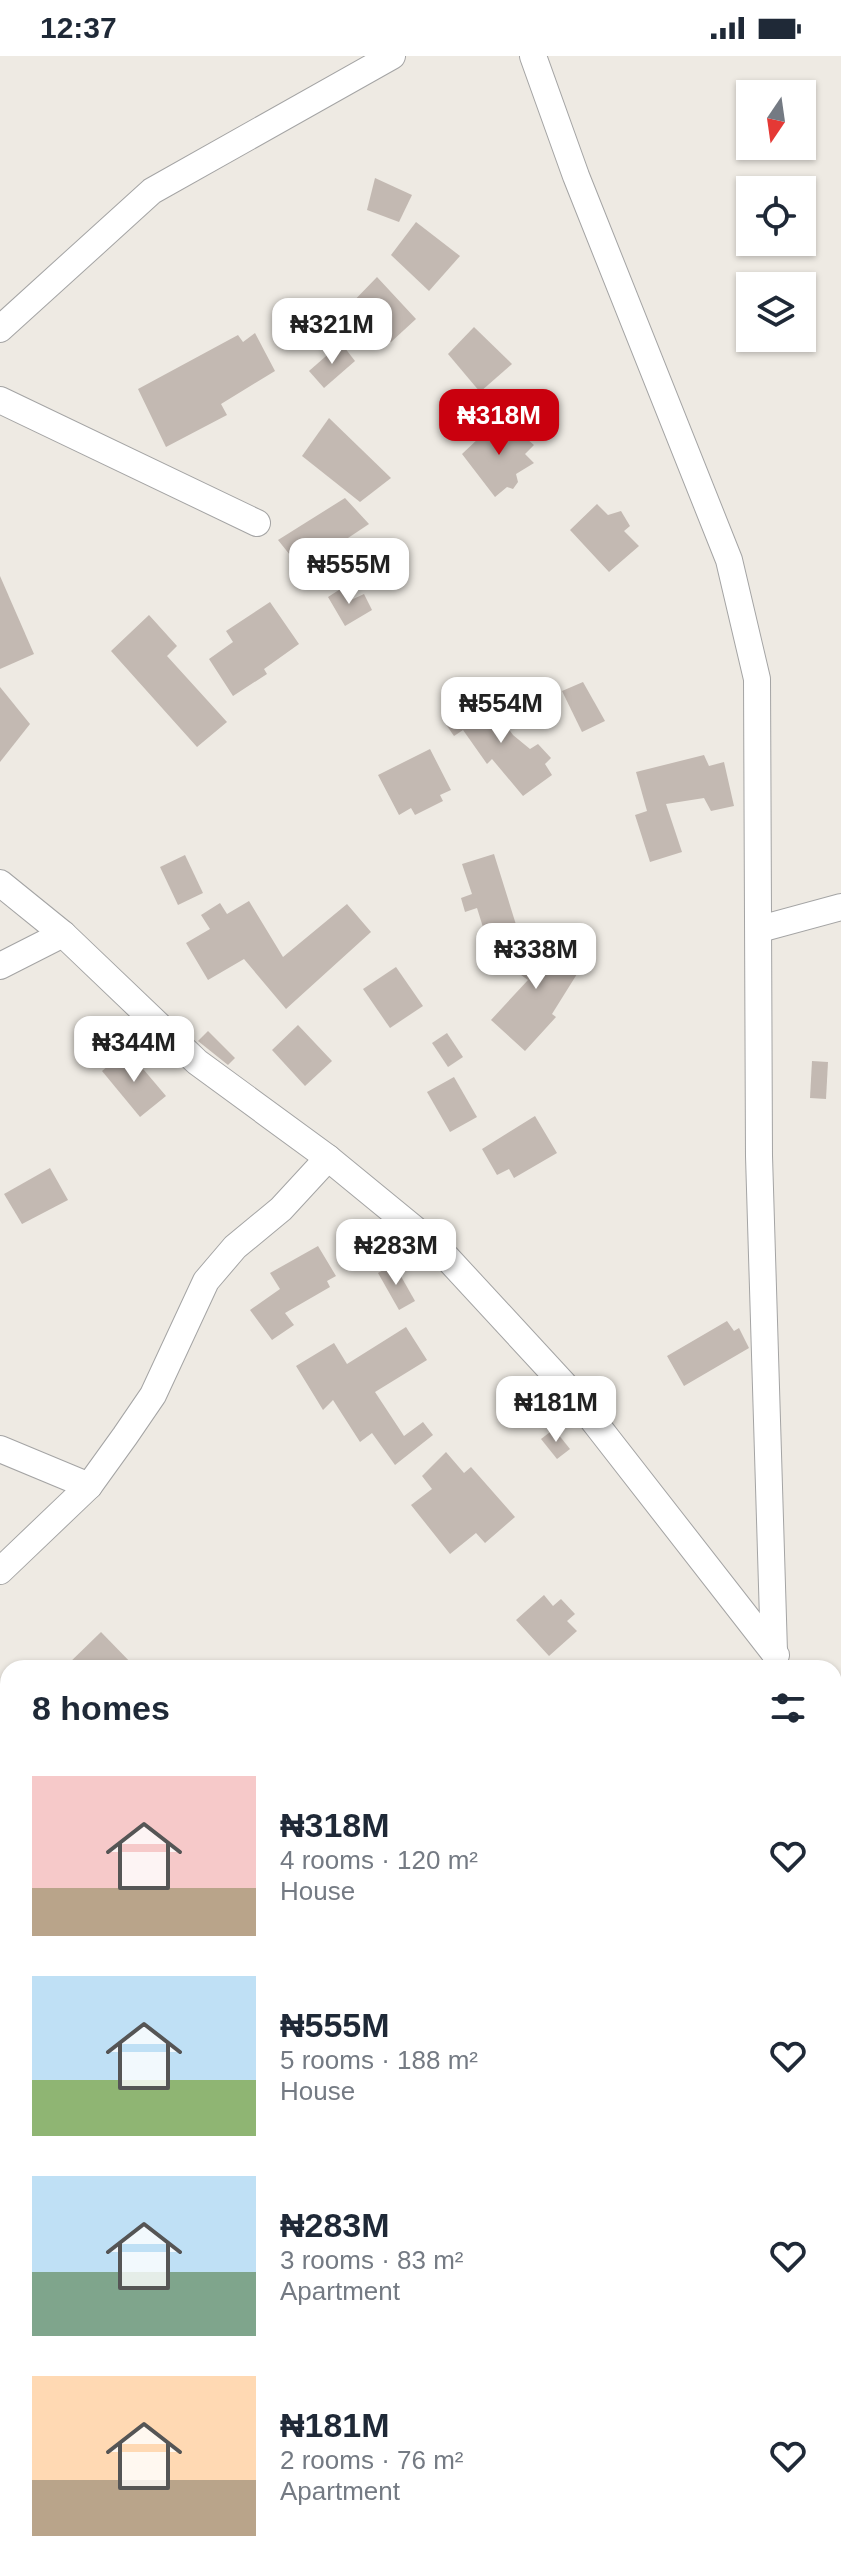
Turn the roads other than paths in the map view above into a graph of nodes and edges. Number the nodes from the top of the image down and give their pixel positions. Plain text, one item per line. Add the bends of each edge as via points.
1 (392, 56) edge
2 (533, 56) edge
3 (0, 329) edge
4 (0, 400) edge
5 (257, 523) dead end
6 (0, 883) edge
7 (841, 907) edge
8 (760, 929) junction
9 (63, 934) junction
10 (0, 966) edge
11 (328, 1158) junction
12 (0, 1449) edge
13 (89, 1486) junction
14 (0, 1571) edge
15 (778, 1660) edge

1 - 3 street via 152,191
2 - 8 street via 729,560 757,679
4 - 5 street
6 - 9 street
7 - 8 street
8 - 15 street via 759,1156
9 - 10 street
9 - 11 street via 197,1062
11 - 13 street via 206,1281 153,1395
11 - 15 street via 439,1249 571,1392
12 - 13 street
13 - 14 street

